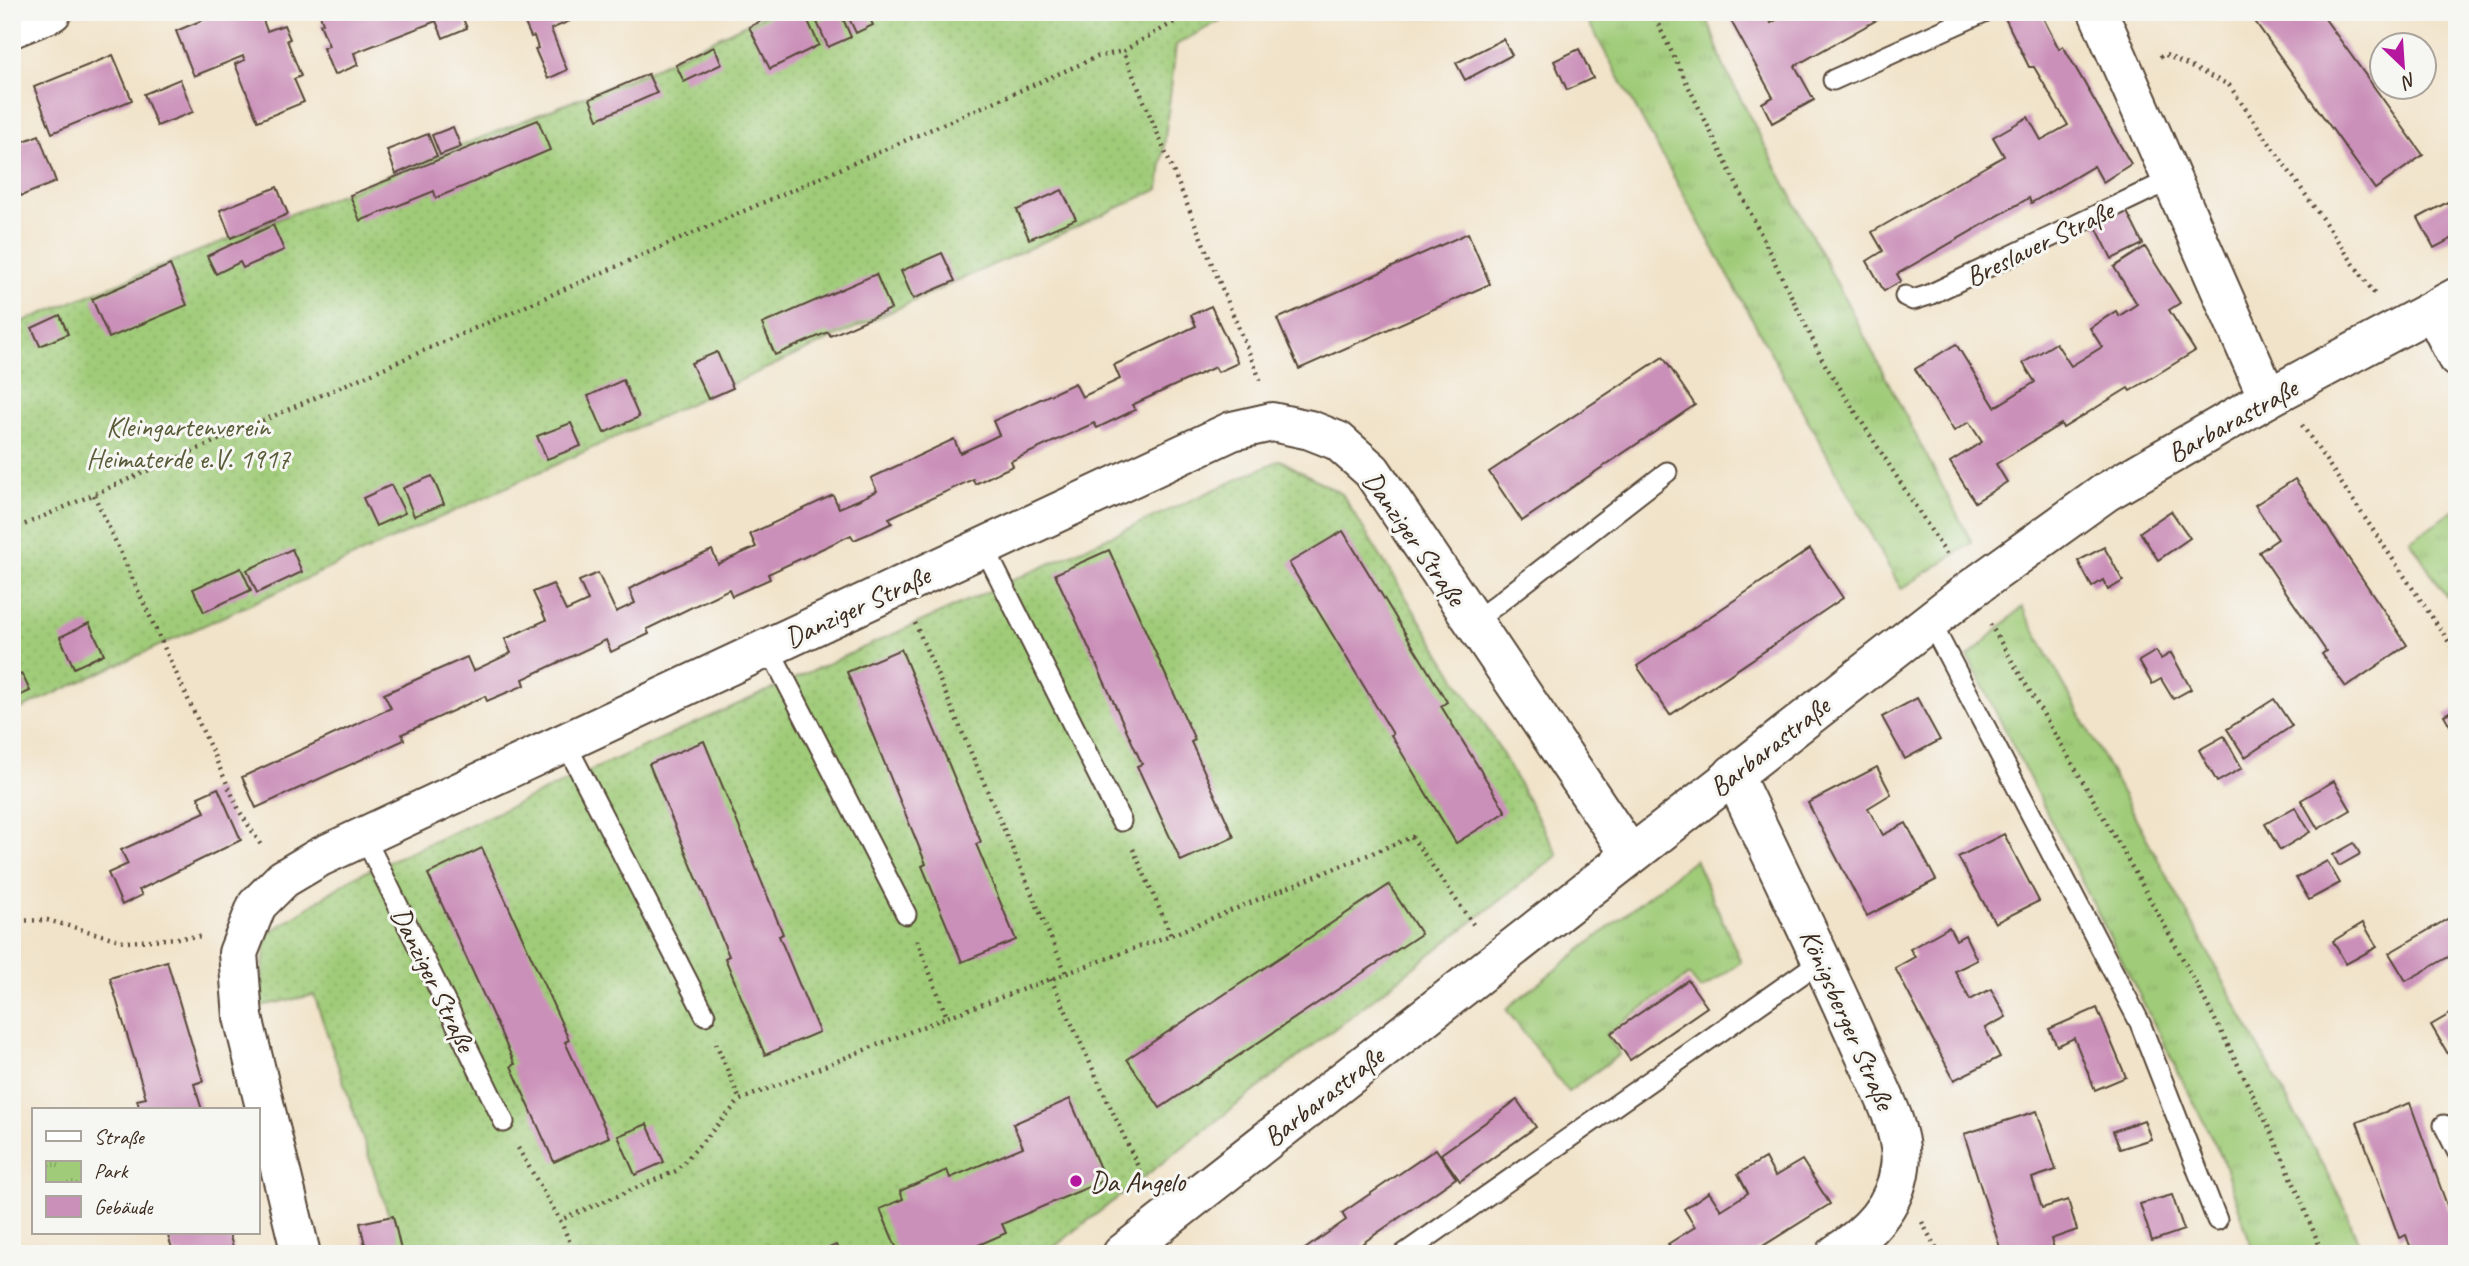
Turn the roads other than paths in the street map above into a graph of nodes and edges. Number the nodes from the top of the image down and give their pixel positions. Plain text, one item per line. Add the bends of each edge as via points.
1 (52, 12) edge
2 (1984, 12) edge
3 (2098, 12) edge
4 (12, 28) edge
5 (1833, 80) dead end
6 (2172, 179) junction
7 (1905, 296) dead end
8 (2445, 304) edge
9 (2457, 358) edge
10 (2274, 395) junction
11 (1667, 472) dead end
12 (984, 547) junction
13 (1930, 621) junction
14 (1474, 622) junction
15 (769, 648) junction
16 (565, 742) junction
17 (1732, 774) junction
18 (1121, 821) road end
19 (364, 836) junction
20 (1630, 854) junction
21 (906, 914) road end
22 (1822, 960) junction
23 (705, 1015) road end
24 (504, 1122) road end
25 (2444, 1125) dead end
26 (2457, 1150) edge
27 (2217, 1220) dead end
28 (301, 1254) edge
29 (1122, 1254) edge
30 (1404, 1254) edge
31 (1836, 1254) edge

1 - 4 street
2 - 5 lane
3 - 6 street
6 - 7 lane, Breslauer Straße via 1930,295 1913,300
6 - 10 street
8 - 9 street
8 - 10 street, Barbarastraße
10 - 13 street, Barbarastraße via 2106,492
11 - 14 lane
12 - 14 street, Danziger Straße via 1232,432 1272,422 1338,441 1373,471
12 - 15 street, Danziger Straße
12 - 18 lane
13 - 17 street, Barbarastraße
13 - 27 lane via 2140,1024
14 - 20 street, Danziger Straße
15 - 16 street, Danziger Straße
15 - 21 lane, Danziger Straße
16 - 19 street, Danziger Straße
16 - 23 lane
17 - 20 street, Barbarastraße
17 - 22 street, Königsberger Straße
19 - 24 lane, Danziger Straße
19 - 28 street, Danziger Straße via 283,879 257,905 238,953 243,1017
20 - 29 street, Barbarastraße
22 - 30 lane
22 - 31 street, Königsberger Straße via 1899,1134 1901,1167 1880,1219
25 - 26 lane

